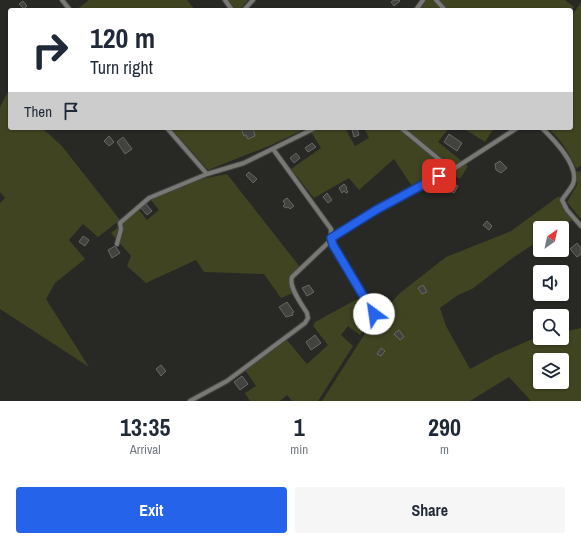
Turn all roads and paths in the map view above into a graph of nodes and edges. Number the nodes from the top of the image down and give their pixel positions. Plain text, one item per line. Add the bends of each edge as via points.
1 (62, 0) edge
2 (253, 0) edge
3 (436, 0) edge
4 (68, 8) edge
5 (246, 8) edge
6 (443, 8) edge
7 (169, 130) edge
8 (311, 130) edge
9 (403, 130) edge
10 (514, 130) edge
11 (544, 130) edge
12 (273, 149) junction
13 (452, 170) junction
14 (207, 174) junction
15 (581, 226) edge
16 (331, 239) junction
17 (117, 244) dead end
18 (374, 314) dead end
19 (190, 401) edge

1 - 4 street
2 - 5 street
3 - 6 street
7 - 14 street
8 - 12 street
9 - 13 street
10 - 13 street
11 - 15 street via 567,156 573,173 573,183 562,200
12 - 14 street via 244,163
12 - 16 street via 332,229
13 - 16 street via 376,210
14 - 17 street via 149,198 120,223
16 - 18 street
16 - 19 street via 291,280 307,313 305,323 227,381

